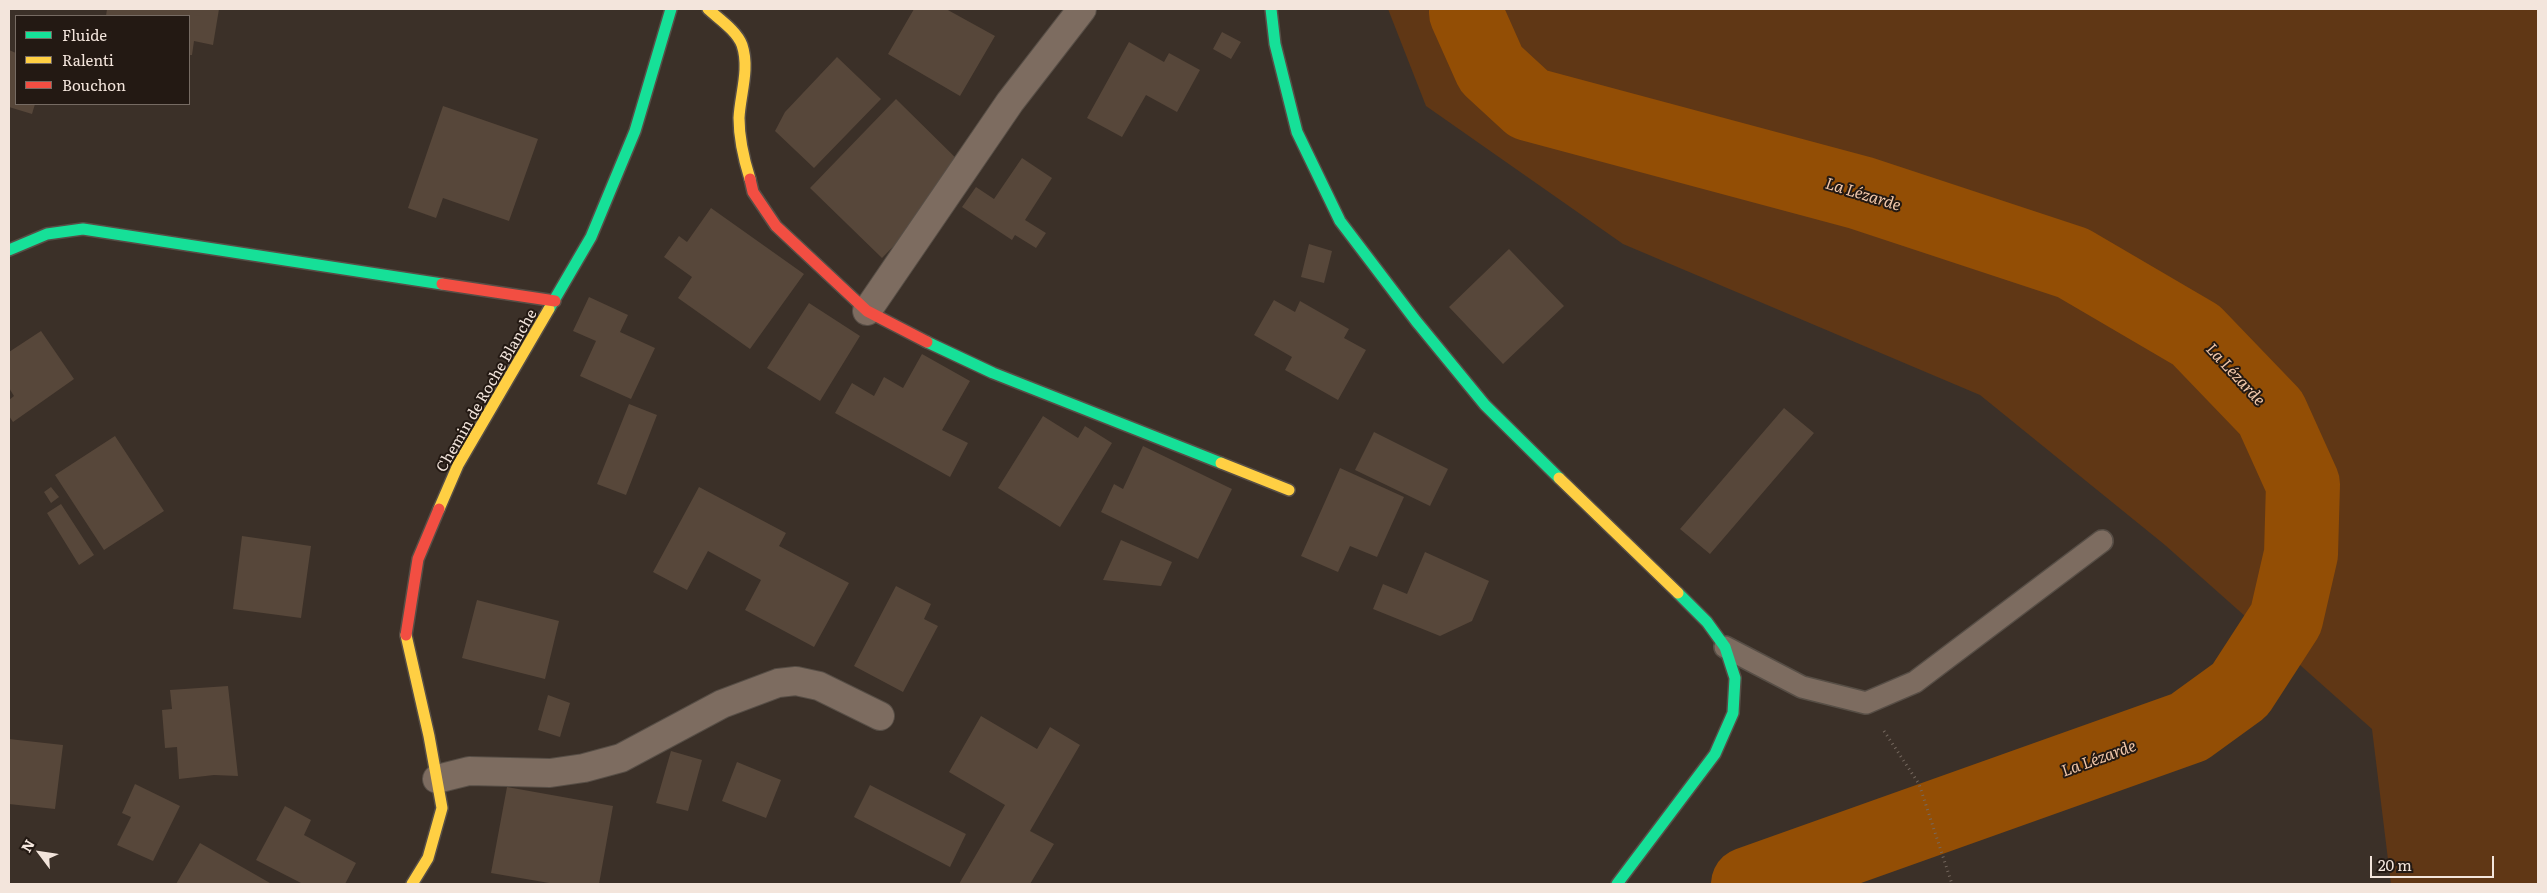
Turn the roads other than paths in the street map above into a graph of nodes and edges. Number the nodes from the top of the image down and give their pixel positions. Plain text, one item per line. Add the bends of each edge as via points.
1 (671, 9) edge
2 (708, 9) edge
3 (1082, 9) edge
4 (1271, 9) edge
5 (9, 250) edge
6 (555, 301) junction
7 (867, 311) junction
8 (1289, 490) dead end
9 (2102, 541) dead end
10 (1725, 647) junction
11 (880, 716) dead end
12 (437, 778) junction
13 (412, 884) edge
14 (1618, 884) edge

1 - 6 street, Chemin de Roche Blanche via 635,131 591,237
2 - 7 street via 730,29 742,46 745,70 739,119 753,192 776,226
3 - 7 street via 1010,102
4 - 10 street via 1275,44 1297,132 1340,221 1416,321 1485,404 1707,622
5 - 6 street via 47,234 83,229
6 - 12 street, Chemin de Roche Blanche via 458,465 418,559 405,633
7 - 8 street via 993,373
9 - 10 lane via 1915,682 1866,703 1802,687
10 - 14 street via 1735,678 1733,713 1715,754
11 - 12 street via 819,686 778,683 722,704 621,758 550,773 469,771
12 - 13 street, Chemin de Roche Blanche via 442,808 428,858

